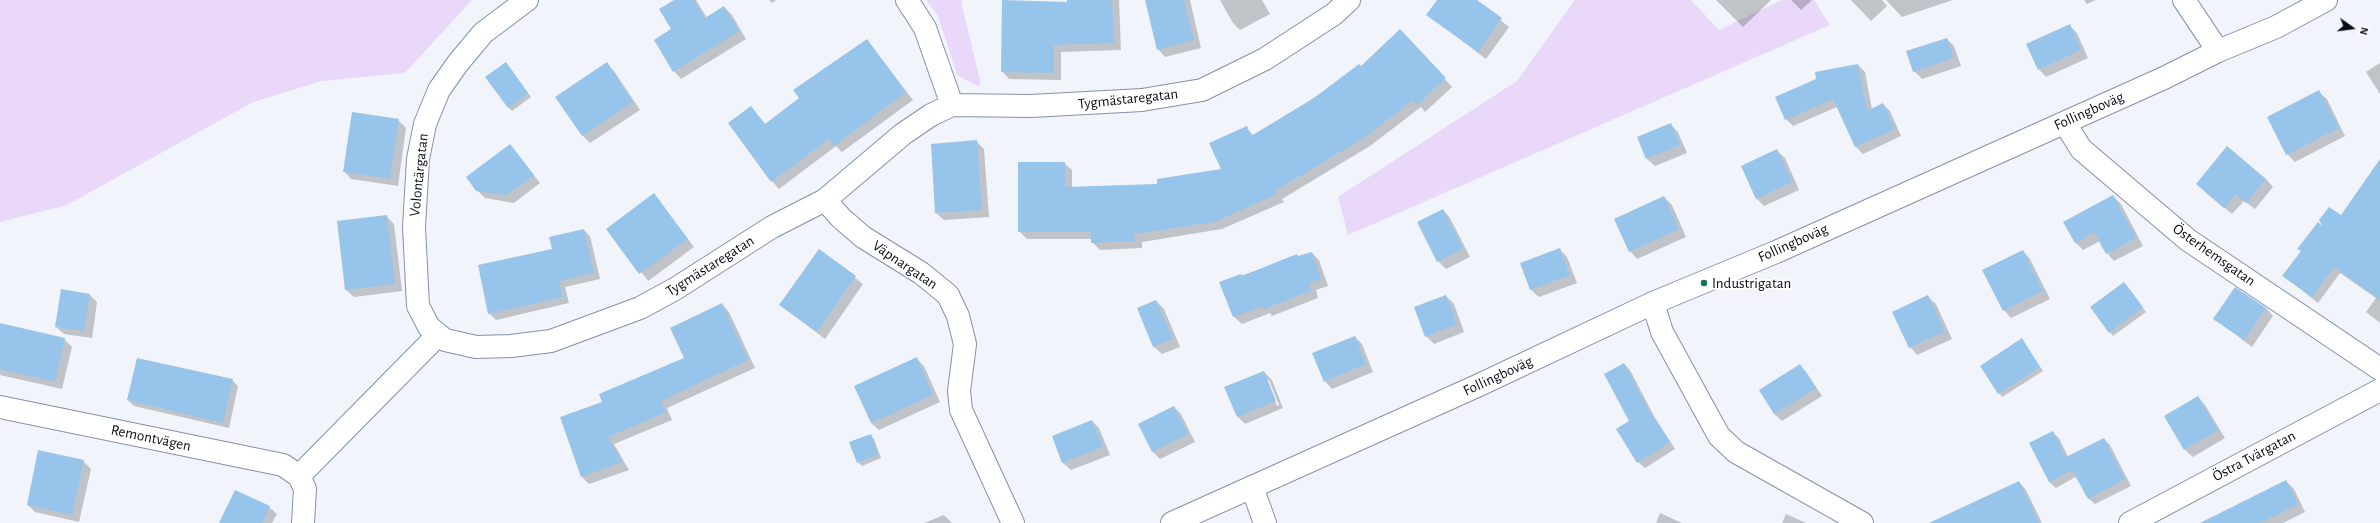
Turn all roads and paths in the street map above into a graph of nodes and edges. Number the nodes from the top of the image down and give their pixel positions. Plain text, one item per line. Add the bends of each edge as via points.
1 (527, 0) edge
2 (907, 0) edge
3 (1349, 0) edge
4 (2184, 0) edge
5 (2326, 0) edge
6 (2218, 51) junction
7 (952, 105) junction
8 (2065, 122) junction
9 (825, 200) junction
10 (1653, 303) junction
11 (438, 335) junction
12 (2380, 369) edge
13 (2380, 390) edge
14 (0, 407) edge
15 (299, 476) junction
16 (1252, 487) junction
17 (303, 523) edge
18 (1012, 523) edge
19 (1172, 523) edge
20 (1265, 523) edge
21 (1862, 523) edge
22 (2130, 523) edge

1 - 11 street, Volontärgatan via 484,33 458,63 439,90 425,124 418,159 414,227 418,306 429,327
2 - 7 street via 925,28
3 - 7 street, Tygmästaregatan via 1334,14 1265,59 1202,90 1142,100 1031,106
4 - 6 street
5 - 6 street, Follingboväg via 2276,27
6 - 8 street, Follingboväg
7 - 9 street, Tygmästaregatan via 931,115 903,134
8 - 10 street, Follingboväg via 1776,252
8 - 12 street, Österhemsgatan via 2081,149 2188,240
9 - 11 street, Tygmästaregatan via 772,227 640,308 586,329 551,340 511,346 476,347 445,340
9 - 18 street, Väpnargatan via 863,237 921,273 948,295 958,316 965,344 960,391 961,410
10 - 16 street, Follingboväg via 1477,386
10 - 21 street via 1662,332 1718,436 1736,452
11 - 15 street
13 - 22 street, Östra Tvärgatan
14 - 15 street, Remontvägen via 283,465
15 - 17 street via 306,489
16 - 19 street, Follingboväg
16 - 20 street

